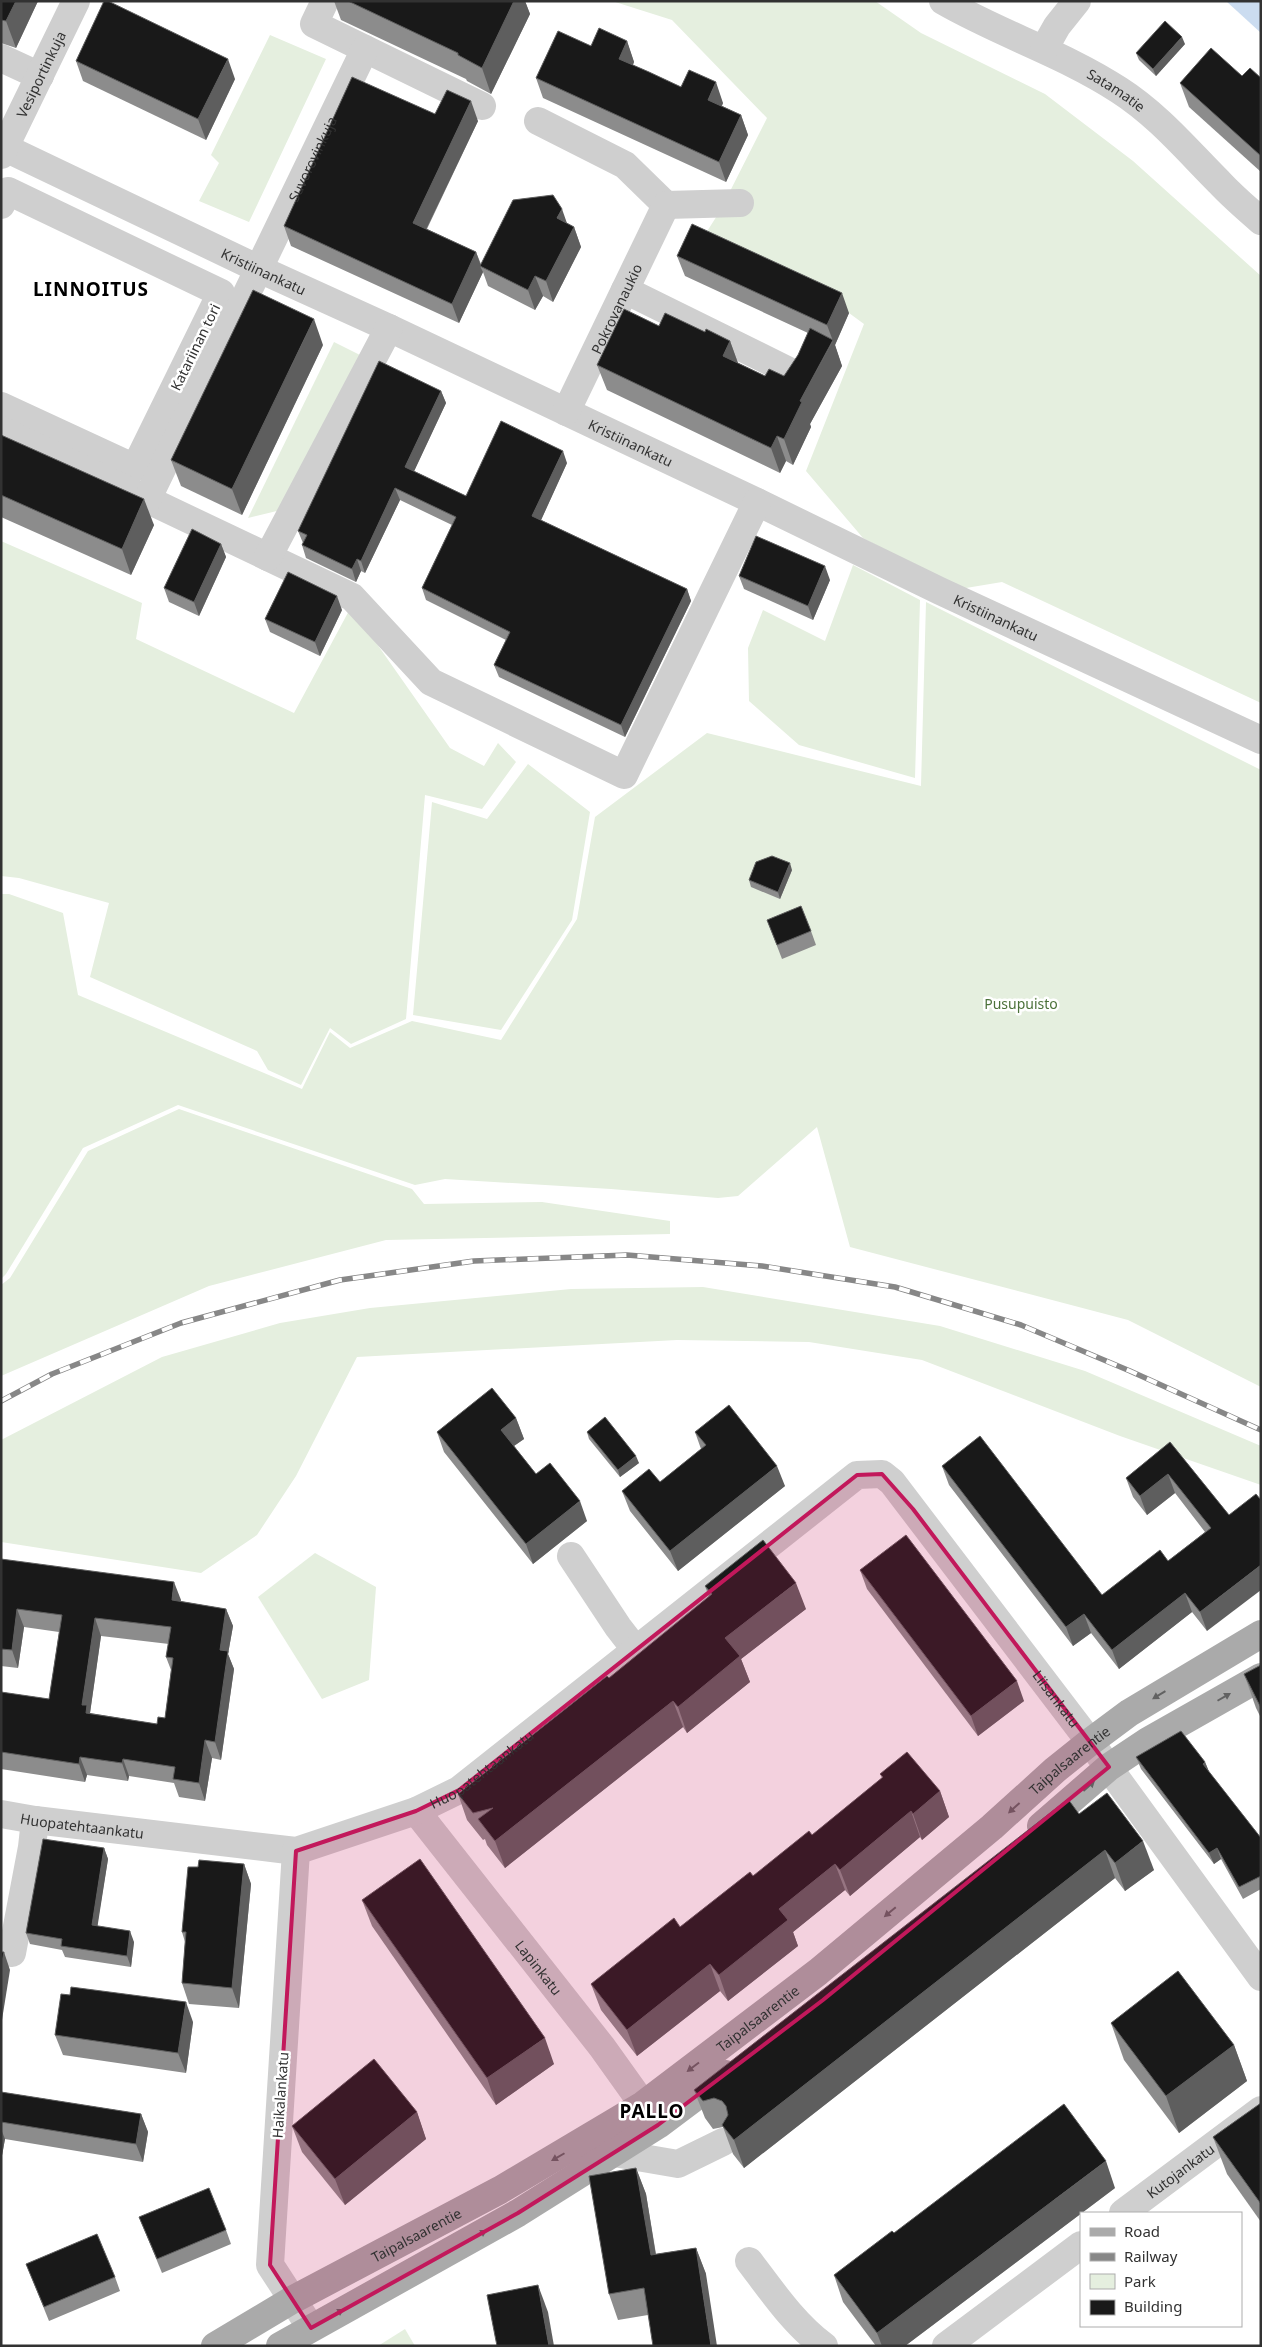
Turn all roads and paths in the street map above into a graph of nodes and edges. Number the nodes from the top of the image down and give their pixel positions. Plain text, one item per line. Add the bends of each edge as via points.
1 (76, 1) edge
2 (325, 1) edge
3 (943, 1) edge
4 (1077, 1) edge
5 (365, 49) junction
6 (1044, 49) junction
7 (1, 58) edge
8 (40, 76) junction
9 (482, 106) dead end
10 (538, 121) dead end
11 (2, 150) edge
12 (740, 203) dead end
13 (666, 204) junction
14 (1, 205) edge
15 (1261, 221) edge
16 (259, 269) junction
17 (625, 290) junction
18 (389, 328) junction
19 (793, 373) edge
20 (1, 406) edge
21 (566, 412) junction
22 (1, 430) edge
23 (148, 500) junction
24 (757, 502) junction
25 (268, 557) junction
26 (1261, 740) edge
27 (882, 1474) joint
28 (571, 1556) dead end
29 (1261, 1634) edge
30 (635, 1649) junction
31 (1261, 1677) edge
32 (1090, 1742) junction
33 (1110, 1767) junction
34 (416, 1811) junction
35 (1, 1814) edge
36 (35, 1820) junction
37 (1020, 1843) edge
38 (296, 1851) junction
39 (12, 1954) dead end
40 (1261, 1976) edge
41 (744, 2060) edge
42 (1261, 2110) edge
43 (650, 2115) junction
44 (723, 2142) edge
45 (614, 2153) junction
46 (1124, 2212) edge
47 (1080, 2246) edge
48 (749, 2261) dead end
49 (292, 2300) junction
50 (310, 2328) junction
51 (215, 2346) edge
52 (280, 2346) edge
53 (824, 2346) edge
54 (946, 2346) edge

1 - 8 street, Vesiportinkuja
2 - 5 street via 314,24
3 - 6 street, Satamatie
4 - 6 street
5 - 9 street
5 - 16 street, Suvorovinkuja
6 - 15 street, Satamatie via 1121,91 1167,127
7 - 8 street
8 - 11 street, Vesiportinkuja
10 - 13 street via 625,165
11 - 16 street, Kristiinankatu
12 - 13 street
13 - 17 street, Pokrovanaukio
14 - 20 street, Katariinan tori via 8,191 222,293 135,468
16 - 18 street, Kristiinankatu
16 - 23 street, Suvorovinkuja
17 - 19 street
17 - 21 street, Pokrovanaukio
18 - 21 street, Kristiinankatu
18 - 25 street
21 - 24 street, Kristiinankatu
22 - 23 street
23 - 25 street
24 - 25 street via 624,775 431,682 352,597
24 - 26 street, Kristiinankatu
27 - 30 street, Huopatehtaankatu via 857,1474
27 - 32 street, Liisankatu via 892,1482
28 - 30 street
29 -> 32 main road, Taipalsaarentie via 1129,1713
30 - 34 street, Huopatehtaankatu via 459,1790
33 -> 31 main road via 1148,1741
32 - 33 street, Liisankatu
32 -> 43 main road, Taipalsaarentie
37 -> 33 main road
33 - 40 street, Liisankatu
34 - 38 street, Huopatehtaankatu
34 - 43 street, Lapinkatu via 602,2048
35 - 36 street, Huopatehtaankatu
36 - 38 street, Huopatehtaankatu
36 - 39 street
38 - 49 street, Haikalankatu via 270,2265
41 - 43 main road, Taipalsaarentie
42 - 46 street, Kutojankatu
43 - 45 main road, Taipalsaarentie
43 -> 49 main road, Taipalsaarentie
44 - 45 street via 678,2164
50 -> 45 main road, Taipalsaarentie via 518,2213
47 - 54 street
48 - 53 street via 774,2295
49 - 50 street, Haikalankatu
49 - 51 main road, Taipalsaarentie
50 - 52 main road, Taipalsaarentie

